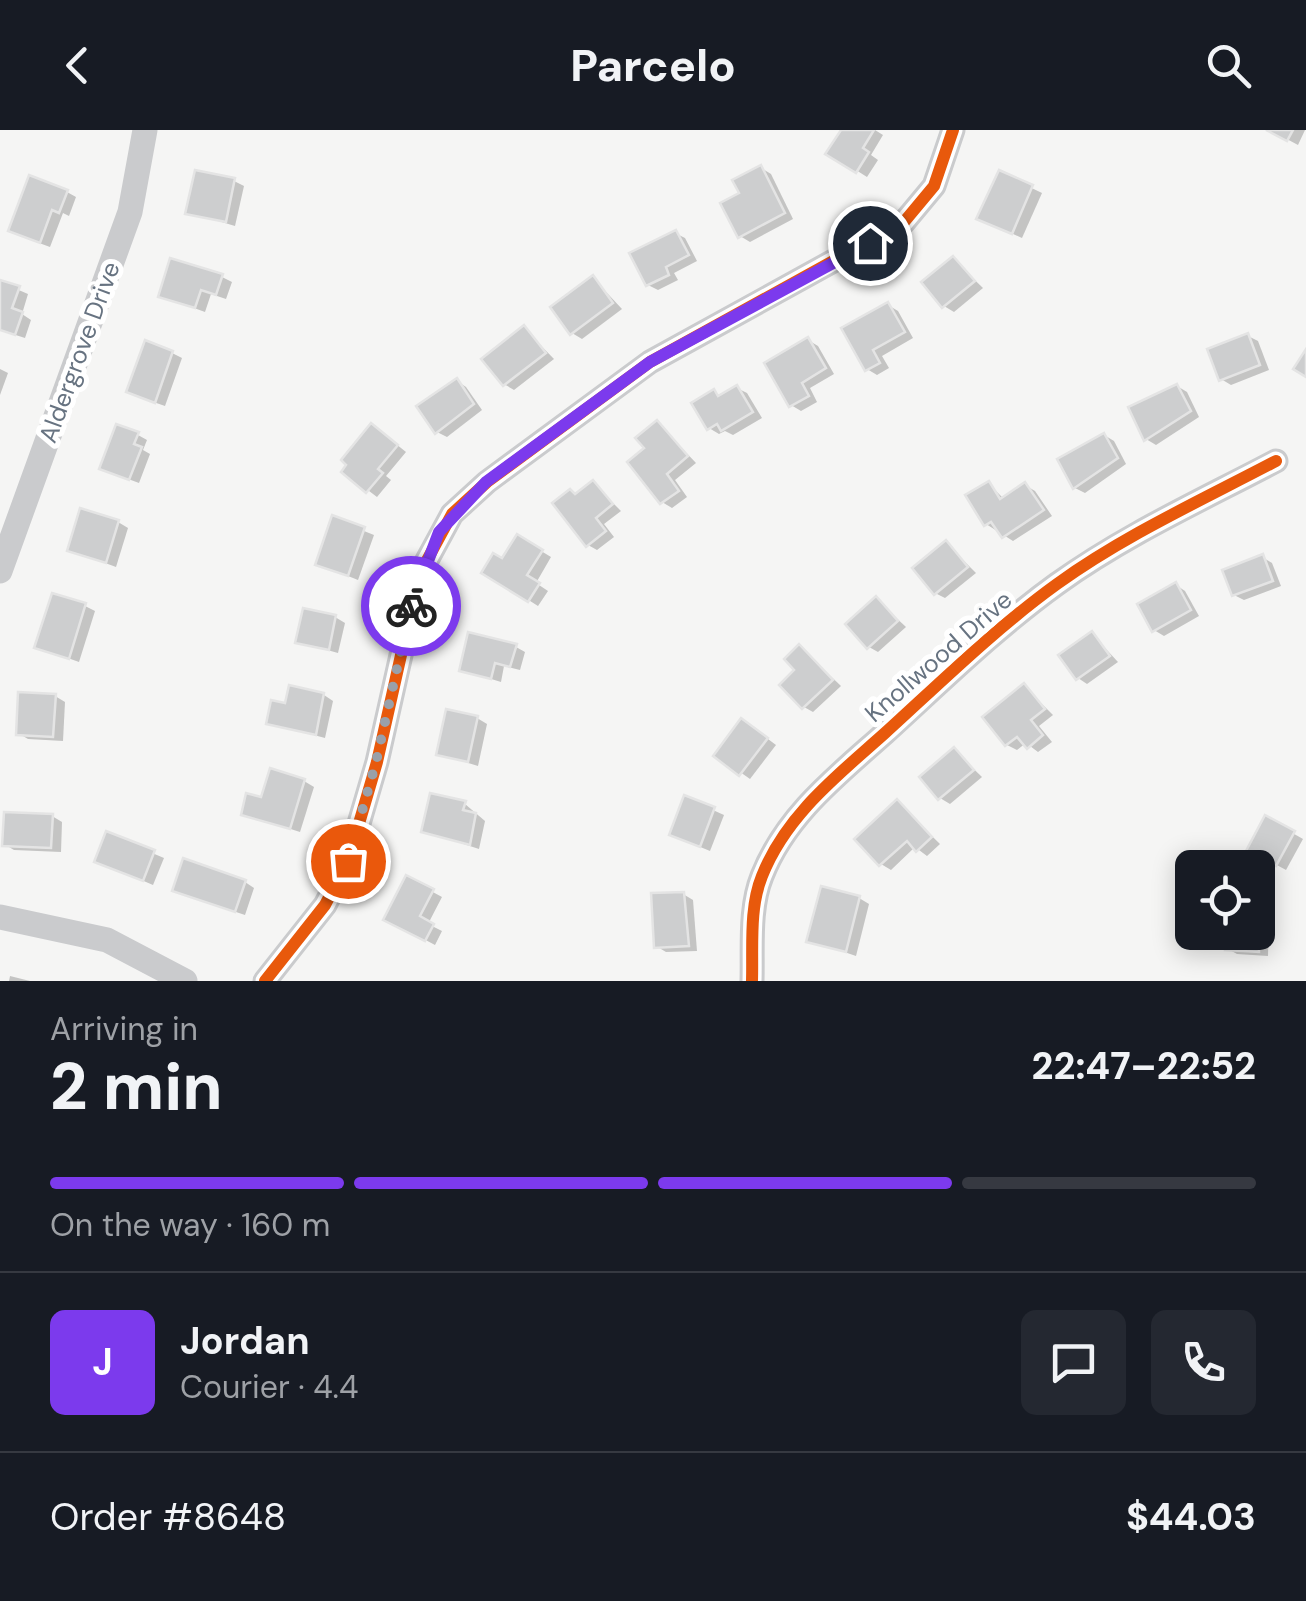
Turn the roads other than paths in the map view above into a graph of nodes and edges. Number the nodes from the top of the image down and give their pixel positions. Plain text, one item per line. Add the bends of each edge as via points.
1 (145, 130) edge
2 (953, 130) edge
3 (1276, 460) dead end
4 (0, 571) edge
5 (0, 917) edge
6 (185, 981) edge
7 (265, 981) edge
8 (752, 981) edge

1 - 4 street, Aldergrove Drive via 130,212
2 - 7 street via 934,186 904,222 650,362 452,514 419,574 348,861 325,905
3 - 8 street, Knollwood Drive via 1056,585 819,792 761,878
5 - 6 street via 108,940

